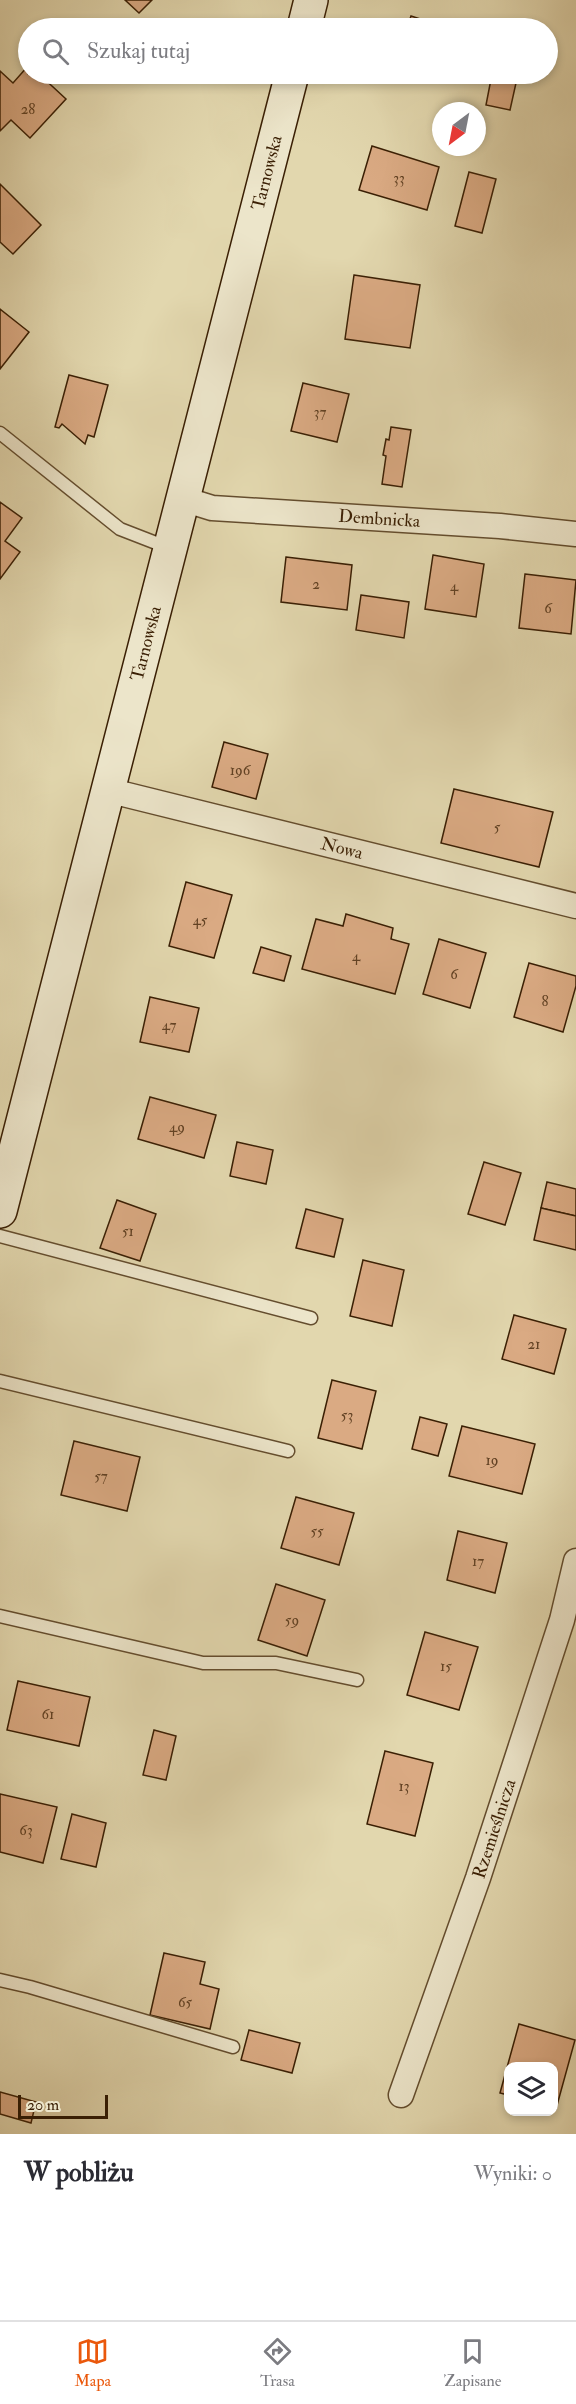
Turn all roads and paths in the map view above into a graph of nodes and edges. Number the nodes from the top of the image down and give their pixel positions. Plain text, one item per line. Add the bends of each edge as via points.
1 (311, 0) edge
2 (306, 18) edge
3 (289, 84) edge
4 (0, 433) edge
5 (183, 499) junction
6 (576, 534) edge
7 (170, 548) junction
8 (107, 790) junction
9 (576, 906) edge
10 (0, 1211) edge
11 (0, 1236) edge
12 (312, 1318) dead end
13 (0, 1381) edge
14 (288, 1451) dead end
15 (576, 1561) edge
16 (0, 1616) edge
17 (357, 1680) dead end
18 (0, 1980) edge
19 (234, 2047) dead end
20 (401, 2095) dead end

1 - 2 main road
3 - 5 main road, Tarnowska
4 - 7 lane via 120,529
5 - 6 street, Dembnicka via 212,508
5 - 7 main road, Tarnowska
7 - 8 main road, Tarnowska
8 - 9 street, Nowa
8 - 10 main road, Tarnowska
11 - 12 lane
13 - 14 lane
15 - 20 street, Rzemieślnicza via 562,1620 478,1878
16 - 17 lane via 203,1663 276,1663
18 - 19 lane

